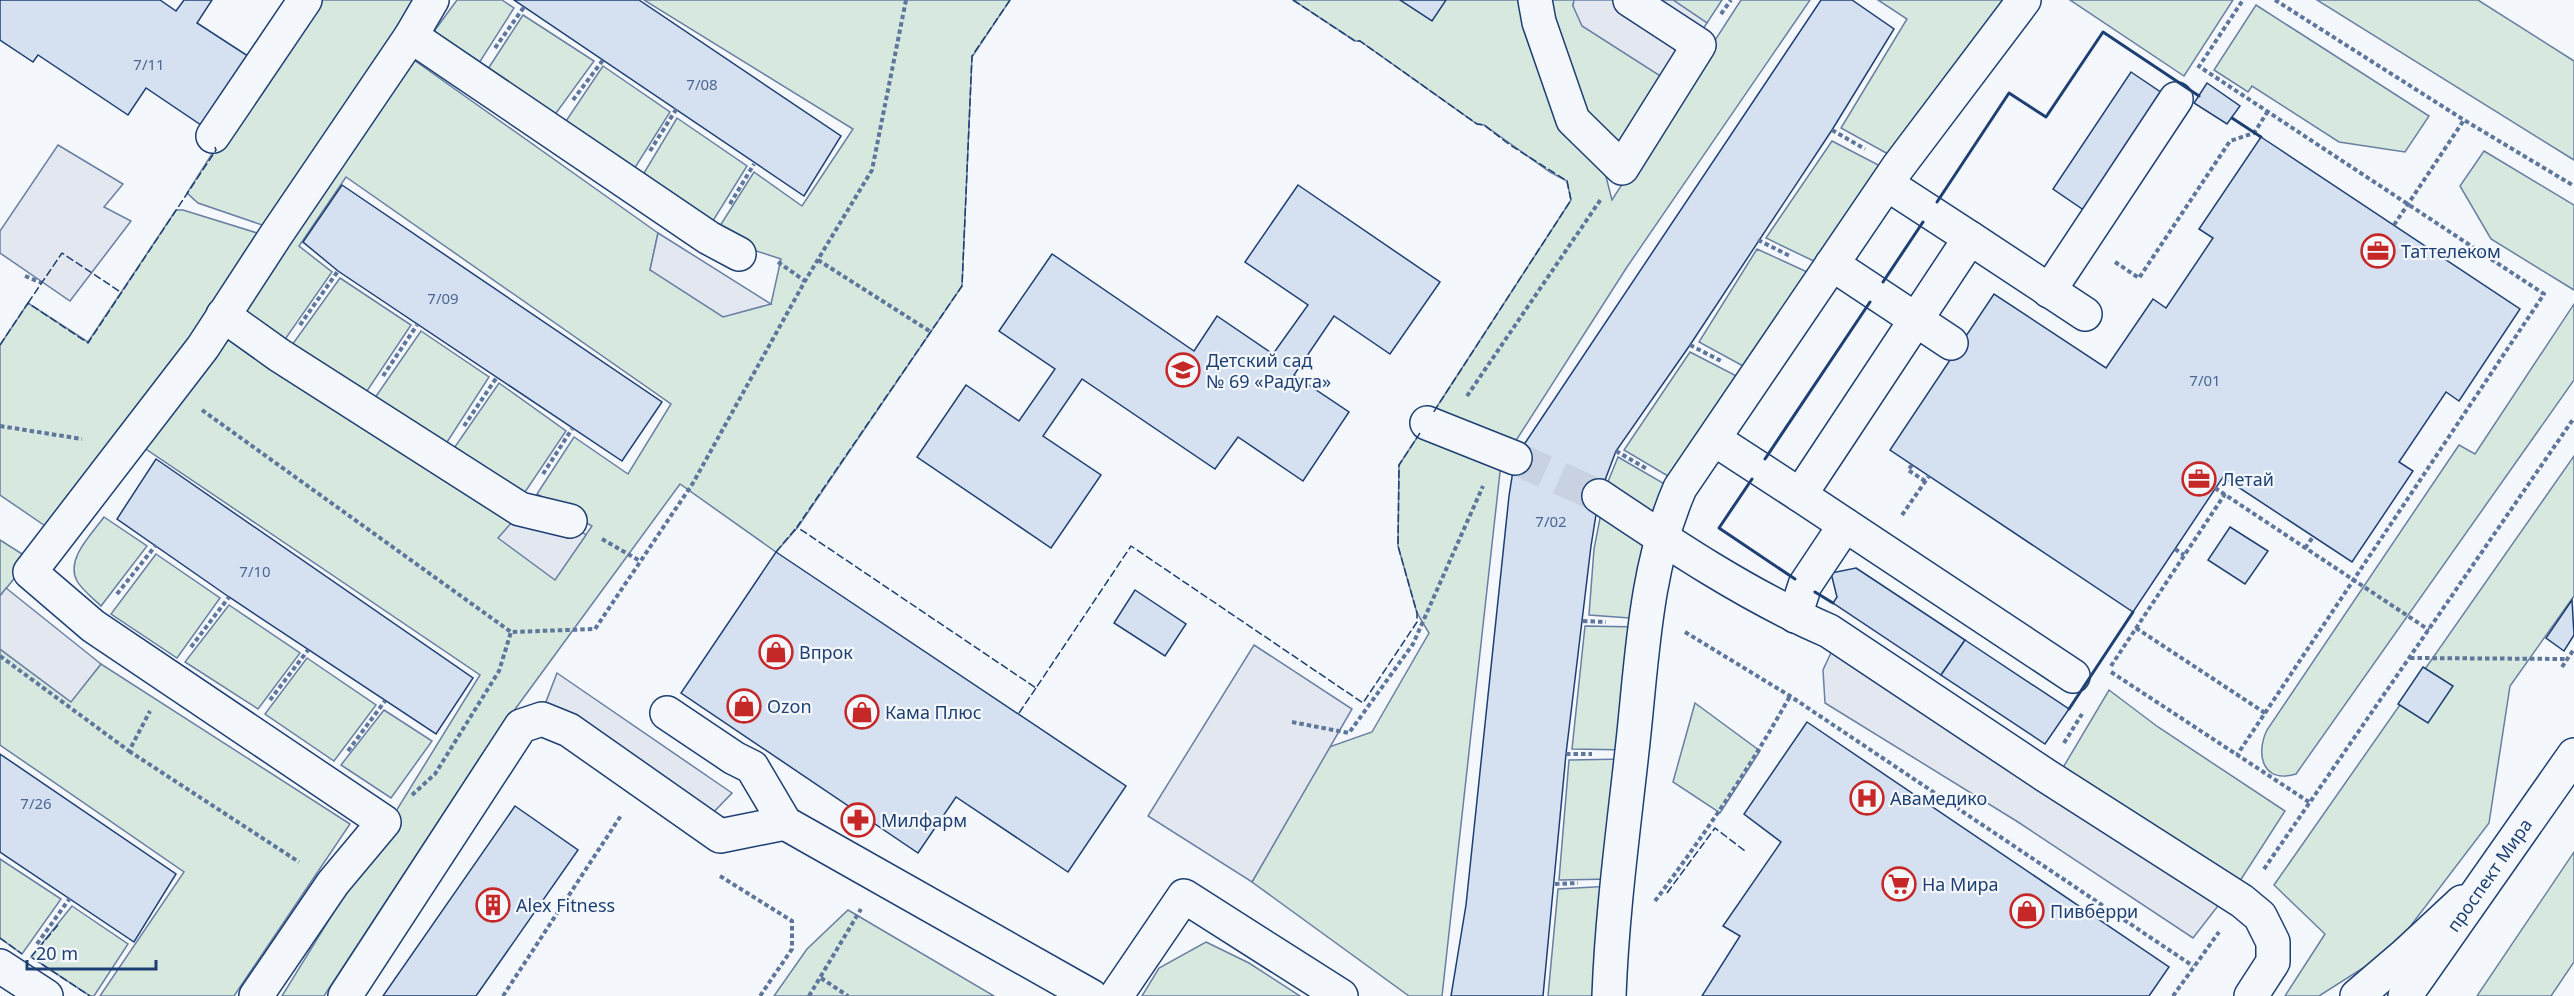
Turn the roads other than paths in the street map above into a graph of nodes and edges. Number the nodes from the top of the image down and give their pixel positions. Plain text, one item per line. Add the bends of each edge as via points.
1 (305, 0) edge
2 (432, 0) edge
3 (1535, 0) edge
4 (1630, 0) edge
5 (2024, 0) edge
6 (411, 36) junction
7 (2185, 86) road end
8 (213, 136) dead end
9 (1887, 184) junction
10 (1970, 238) junction
11 (739, 254) dead end
12 (1832, 264) junction
13 (2049, 291) junction
14 (223, 315) junction
15 (2085, 315) dead end
16 (1916, 320) junction
17 (1951, 343) dead end
18 (1436, 426) road end
19 (1714, 439) junction
20 (1506, 455) tunnel mouth
21 (1800, 495) junction
22 (1599, 496) tunnel mouth
23 (570, 521) dead end
24 (1845, 525) junction
25 (1661, 538) junction
26 (1795, 616) junction
27 (2073, 676) dead end
28 (667, 713) dead end
29 (2574, 755) edge
30 (786, 823) junction
31 (2488, 878) junction
32 (7, 971) edge
33 (46, 996) edge
34 (256, 996) edge
35 (345, 996) edge
36 (1091, 996) edge
37 (1116, 996) edge
38 (1341, 996) edge
39 (1609, 996) edge
40 (2251, 996) edge
41 (2357, 996) edge
42 (2405, 996) edge

1 - 8 main road
2 - 6 main road
3 - 4 main road via 1573,120 1622,168 1699,45
5 - 9 main road
6 - 11 main road via 709,238
6 - 14 main road
7 - 13 main road
9 - 10 main road
9 - 12 main road
10 - 13 main road
10 - 16 main road
12 - 16 main road
12 - 19 main road
13 - 15 main road
14 - 23 main road via 520,509
14 - 34 main road via 203,347 30,572 93,626 384,822 333,883
16 - 17 main road
16 - 21 main road
18 - 20 main road
19 - 21 main road
19 - 25 main road via 1680,488
21 - 24 main road
22 - 25 main road
24 - 26 main road via 1805,585
24 - 27 main road
25 - 26 main road
25 - 39 main road via 1648,609 1616,882
26 - 40 main road via 1829,631 2260,916 2273,942 2273,962
28 - 30 main road via 752,767
29 - 31 main road, проспект Мира
30 - 35 main road via 720,836 568,730 542,718 521,726
30 - 36 main road
31 - 41 main road
31 - 42 main road, проспект Мира
32 - 33 main road
37 - 38 main road via 1184,896

